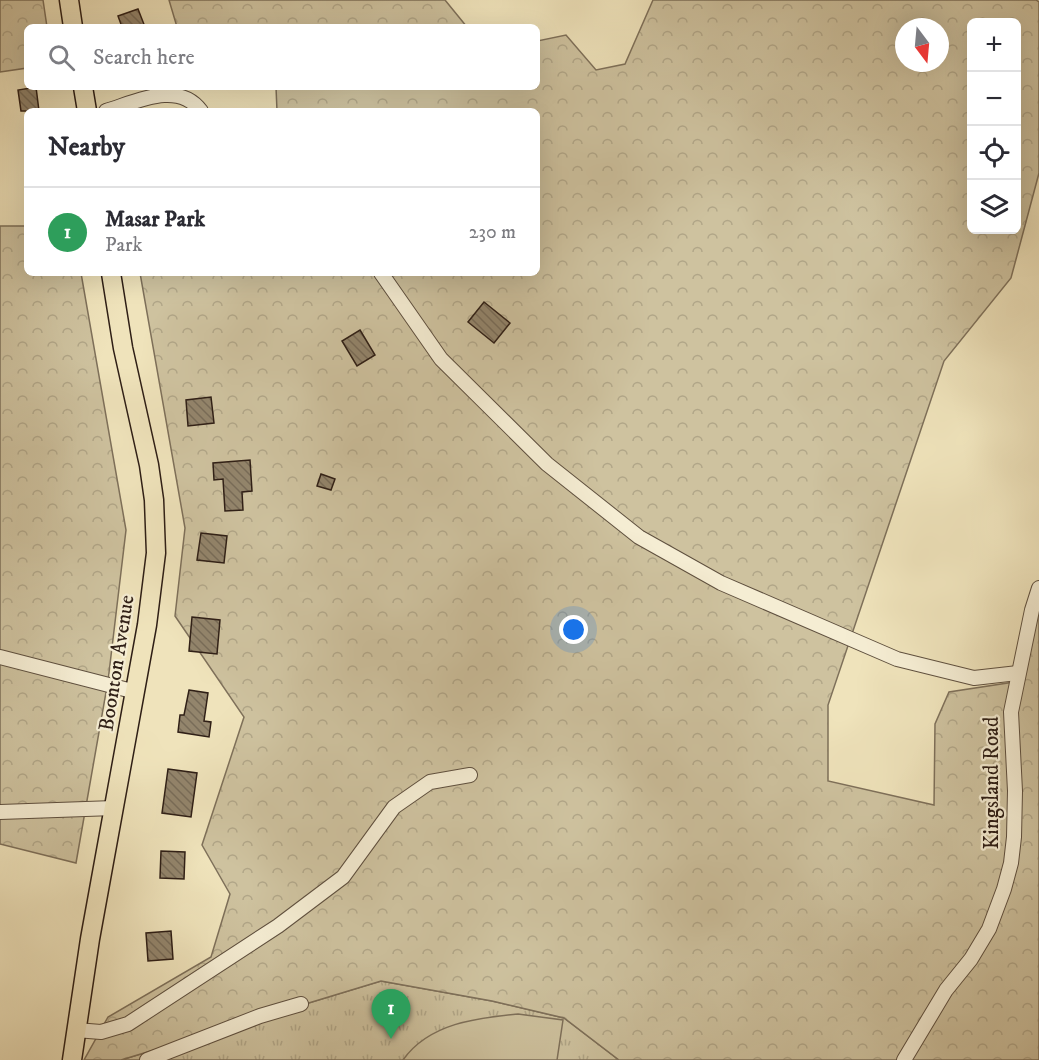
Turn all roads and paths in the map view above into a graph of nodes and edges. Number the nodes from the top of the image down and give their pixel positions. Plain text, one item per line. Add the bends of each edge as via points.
1 (69, 0) edge
2 (73, 24) edge
3 (84, 90) edge
4 (86, 108) edge
5 (117, 108) edge
6 (198, 108) edge
7 (111, 276) edge
8 (383, 276) edge
9 (1039, 588) edge
10 (0, 657) edge
11 (1018, 673) junction
12 (136, 692) junction
13 (470, 775) dead end
14 (114, 808) junction
15 (0, 812) edge
16 (301, 1004) dead end
17 (76, 1030) junction
18 (72, 1060) edge
19 (147, 1060) edge
20 (904, 1060) edge

1 - 2 main road
3 - 4 main road
5 - 6 street via 167,94 187,98
7 - 12 main road, Boonton Avenue via 155,509 156,553
8 - 11 street via 441,359 547,464 639,537 721,583 897,659 974,678
9 - 11 street, Kingsland Road
10 - 12 street
11 - 20 street, Kingsland Road via 1011,712 1014,837 1004,889 989,929 936,1005
12 - 14 main road, Boonton Avenue
13 - 17 street via 430,782 394,807 343,877 278,926 128,1024 101,1032
14 - 15 street
14 - 17 main road, Boonton Avenue
16 - 19 street
17 - 18 main road, Boonton Avenue

